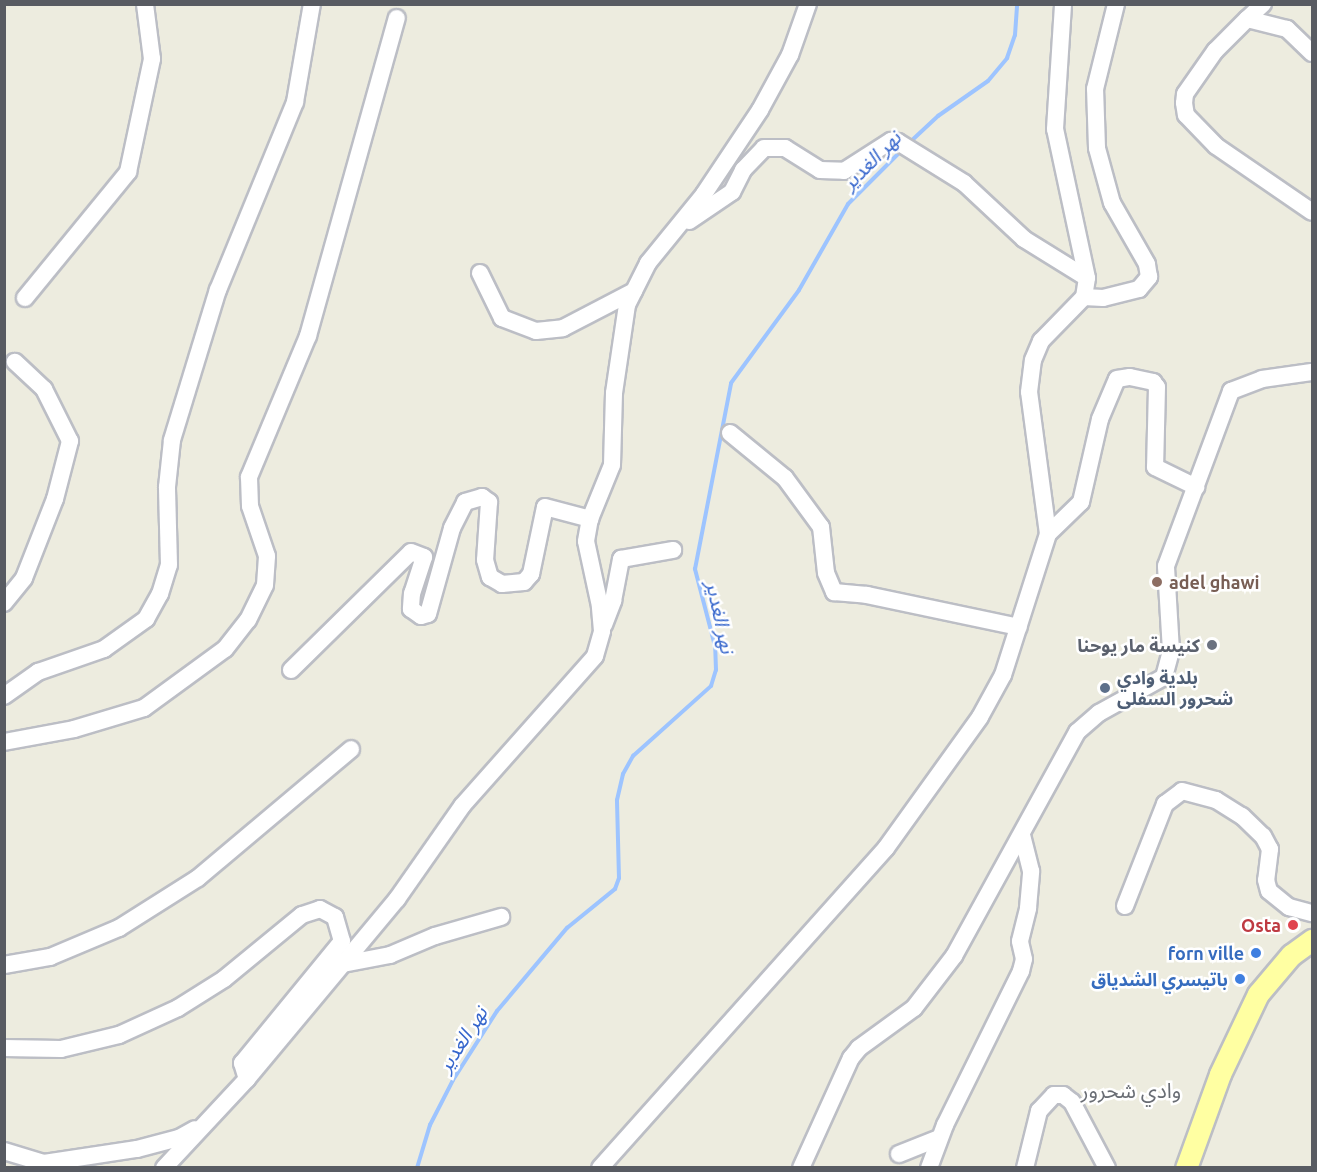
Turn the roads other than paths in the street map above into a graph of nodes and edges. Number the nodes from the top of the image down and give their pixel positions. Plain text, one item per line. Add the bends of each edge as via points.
1 (145, 4) edge
2 (312, 4) edge
3 (808, 4) edge
4 (1063, 4) edge
5 (1116, 4) edge
6 (1263, 4) edge
7 (397, 18) dead end
8 (1247, 19) junction
9 (1312, 53) edge
10 (1312, 212) edge
11 (680, 226) junction
12 (480, 273) dead end
13 (1087, 278) junction
14 (634, 291) junction
15 (1084, 297) junction
16 (26, 298) dead end
17 (15, 362) dead end
18 (1312, 372) edge
19 (730, 434) dead end
20 (1197, 487) junction
21 (590, 519) junction
22 (1048, 534) junction
23 (674, 550) dead end
24 (4, 603) edge
25 (1019, 627) junction
26 (602, 631) junction
27 (291, 670) dead end
28 (4, 696) edge
29 (4, 742) edge
30 (351, 749) dead end
31 (1022, 835) junction
32 (1125, 906) dead end
33 (1312, 913) edge
34 (501, 917) dead end
35 (1310, 941) edge
36 (4, 964) edge
37 (343, 964) junction
38 (4, 1048) edge
39 (248, 1079) junction
40 (208, 1120) junction
41 (939, 1138) junction
42 (4, 1150) edge
43 (899, 1154) dead end
44 (164, 1167) edge
45 (600, 1167) edge
46 (801, 1167) edge
47 (929, 1167) edge
48 (1025, 1167) edge
49 (1107, 1167) edge
50 (1186, 1167) edge

1 - 16 street via 152,59 128,172
2 - 28 street via 295,102 218,290 172,440 167,487 169,565 160,594 146,619 104,649 38,672
3 - 11 street via 790,55 760,110
4 - 13 street via 1055,129
5 - 15 street via 1095,89 1097,148 1112,203 1147,264 1149,277 1138,289 1103,298
6 - 8 street
7 - 29 street via 308,336 249,477 250,506 267,556 265,585 248,620 225,649 144,708 74,729
8 - 9 street via 1287,29
8 - 10 street via 1225,37 1190,85 1184,103 1186,115 1216,146
11 - 13 street via 732,192 743,170 764,148 784,148 820,170 844,171 891,141 908,147 933,167 964,183 1024,240
11 - 14 street via 648,263
12 - 14 street via 502,318 536,331 563,328
13 - 15 street
14 - 21 street via 619,357 612,465
15 - 22 street via 1041,341 1033,360 1029,392
17 - 24 street via 44,389 70,441 55,499 24,578
18 - 20 street via 1262,379 1232,391
19 - 25 street via 785,478 821,526 826,573 834,592 867,595
20 - 22 street via 1155,467 1157,387 1153,382 1130,376 1117,379 1100,419 1082,502
20 - 31 street via 1166,566 1171,657 1164,677 1099,713 1077,732
21 - 26 street via 586,541
21 - 27 street via 545,507 531,574 524,582 502,584 489,577 485,560 489,502 475,497 465,502 452,528 428,614 421,616 411,609 424,557 411,552
22 - 25 street
23 - 26 street via 621,560
25 - 45 street via 1003,675 980,717 886,848
26 - 37 street via 596,656 584,673 462,806 397,899
30 - 36 street via 198,878 119,928 50,957
31 - 41 street via 1031,871 1020,941 1024,959 1021,971
31 - 46 street via 974,923 926,994 851,1058
32 - 33 street via 1165,804 1182,791 1216,800 1242,816 1263,836 1270,849 1266,880 1269,891 1289,907
33 - 35 street via 1306,929
34 - 37 street via 435,936 390,956
35 - 50 main road via 1283,963 1258,994 1220,1074
37 - 39 street
38 - 39 street via 61,1049 119,1035 205,991 302,915 320,909 335,917 342,940 242,1063
39 - 40 street
40 - 42 street via 179,1138 137,1149 44,1163
40 - 44 street
41 - 43 street
41 - 47 street
48 - 49 street via 1039,1111 1054,1095 1063,1095 1072,1102

